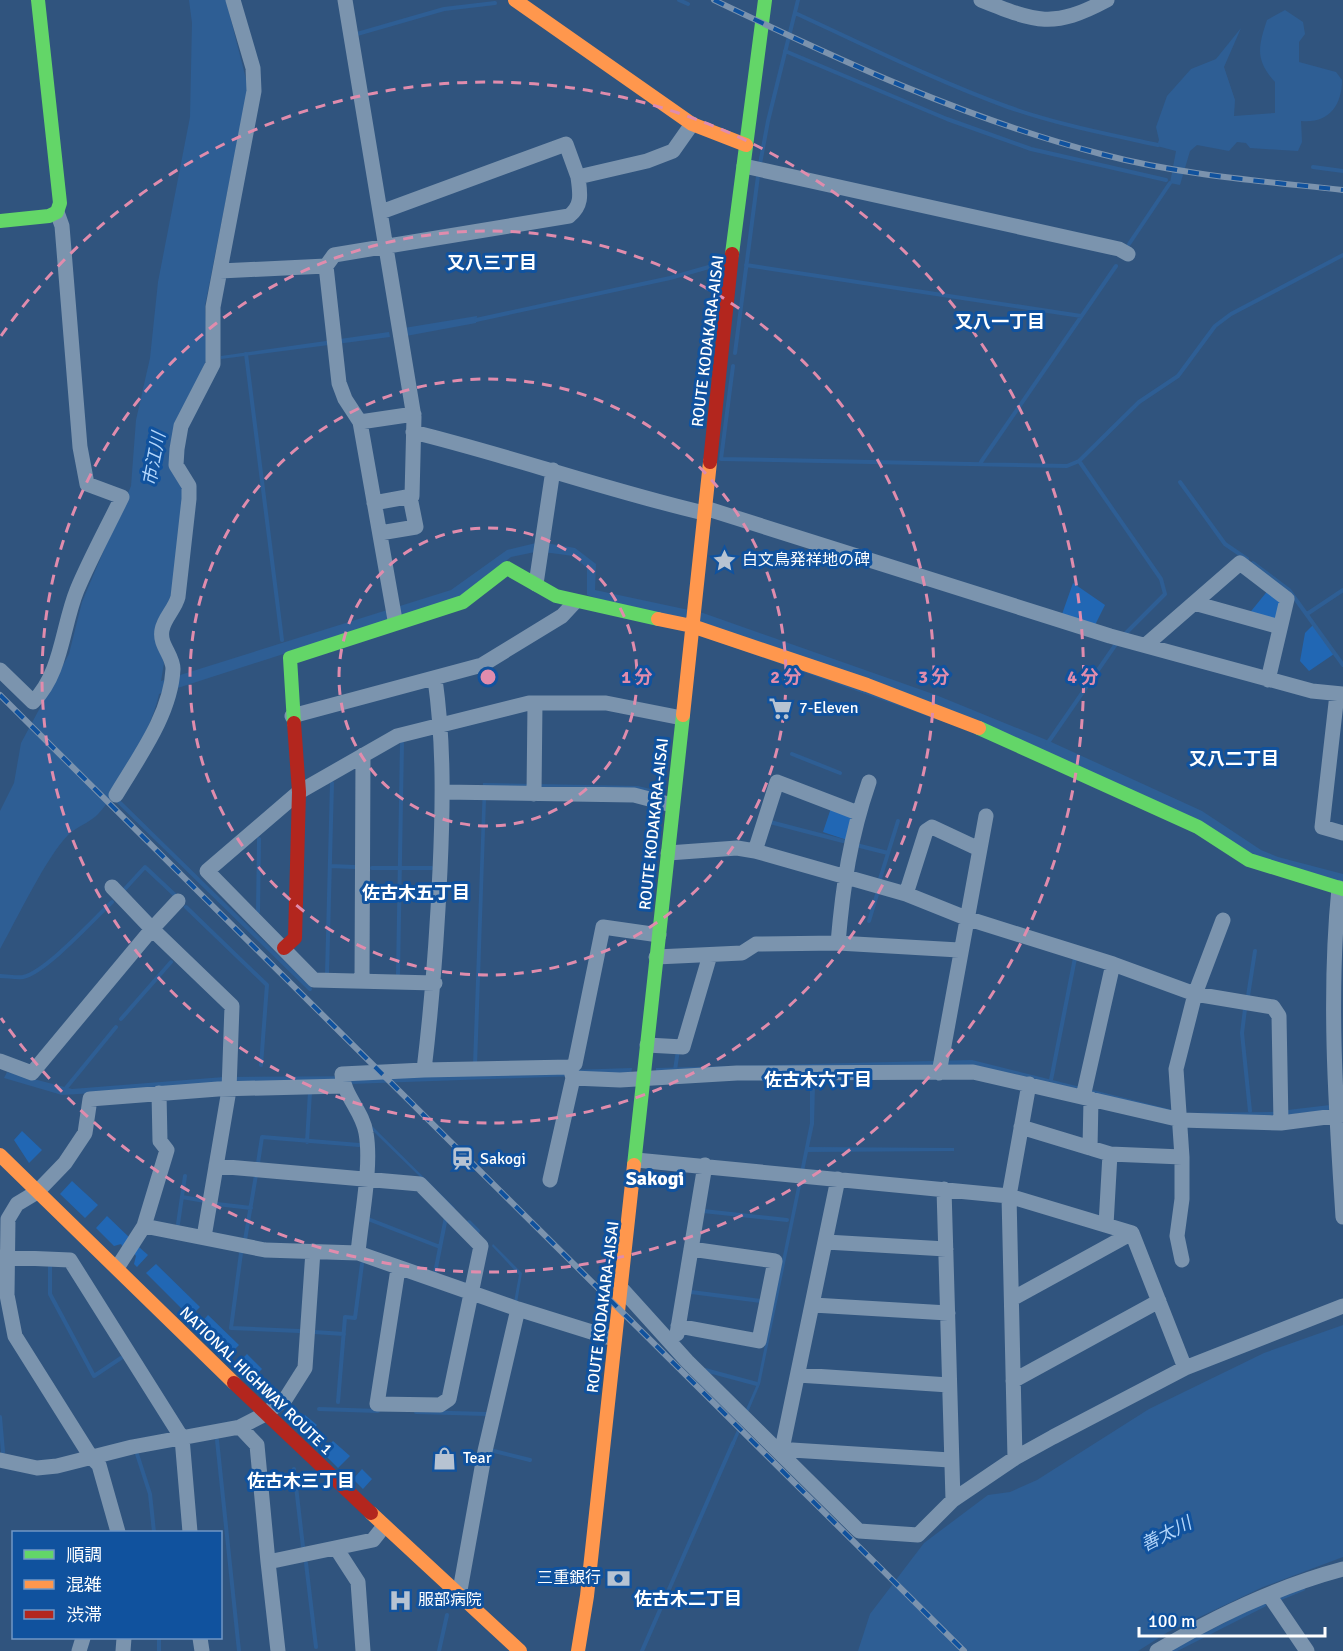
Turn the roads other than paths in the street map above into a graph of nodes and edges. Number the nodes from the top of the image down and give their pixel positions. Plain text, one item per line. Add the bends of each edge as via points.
1 (38, 0) edge
2 (233, 0) edge
3 (345, 0) edge
4 (515, 0) edge
5 (765, 0) edge
6 (981, 0) edge
7 (1107, 0) edge
8 (692, 124) junction
9 (746, 145) junction
10 (744, 166) junction
11 (578, 177) junction
12 (57, 212) junction
13 (381, 212) junction
14 (0, 221) edge
15 (386, 248) junction
16 (1128, 254) dead end
17 (326, 266) junction
18 (220, 271) junction
19 (414, 414) junction
20 (360, 422) junction
21 (413, 432) junction
22 (554, 470) junction
23 (410, 497) junction
24 (374, 503) junction
25 (705, 510) junction
26 (380, 533) junction
27 (536, 584) junction
28 (575, 602) junction
29 (1194, 603) junction
30 (394, 616) junction
31 (693, 618) junction
32 (1280, 627) junction
33 (1147, 644) junction
34 (0, 670) edge
35 (435, 679) junction
36 (1268, 680) junction
37 (1340, 694) edge
38 (535, 703) junction
39 (292, 716) junction
40 (682, 718) junction
41 (442, 723) junction
42 (363, 755) junction
43 (1338, 755) edge
44 (869, 782) dead end
45 (534, 787) junction
46 (299, 792) junction
47 (443, 792) junction
48 (116, 795) dead end
49 (672, 806) junction
50 (858, 813) junction
51 (986, 816) dead end
52 (1343, 833) edge
53 (979, 849) junction
54 (755, 851) junction
55 (668, 853) junction
56 (843, 875) junction
57 (112, 887) dead end
58 (1341, 889) edge
59 (906, 894) junction
60 (178, 901) dead end
61 (966, 918) junction
62 (1223, 920) dead end
63 (152, 929) junction
64 (659, 935) junction
65 (838, 943) junction
66 (284, 948) junction
67 (959, 950) junction
68 (710, 955) junction
69 (656, 957) junction
70 (1113, 964) junction
71 (362, 980) junction
72 (435, 983) junction
73 (1195, 994) junction
74 (647, 1045) junction
75 (0, 1061) edge
76 (939, 1066) junction
77 (424, 1070) junction
78 (572, 1073) junction
79 (644, 1079) junction
80 (343, 1082) junction
81 (229, 1084) junction
82 (1029, 1084) junction
83 (159, 1094) junction
84 (1086, 1094) junction
85 (1338, 1111) edge
86 (1180, 1115) junction
87 (1280, 1116) junction
88 (1021, 1127) junction
89 (1090, 1148) junction
90 (1110, 1154) junction
91 (0, 1155) edge
92 (1182, 1157) junction
93 (636, 1160) junction
94 (705, 1165) junction
95 (216, 1166) junction
96 (838, 1179) junction
97 (550, 1180) dead end
98 (365, 1181) junction
99 (944, 1190) junction
100 (37, 1192) junction
101 (1009, 1196) junction
102 (1343, 1217) edge
103 (1106, 1225) junction
104 (144, 1226) junction
105 (1132, 1233) junction
106 (204, 1237) junction
107 (826, 1242) junction
108 (691, 1249) junction
109 (946, 1250) junction
110 (313, 1251) junction
111 (358, 1253) junction
112 (4, 1257) edge
113 (1182, 1260) dead end
114 (117, 1268) junction
115 (398, 1269) junction
116 (621, 1288) junction
117 (473, 1294) junction
118 (1011, 1299) junction
119 (1159, 1301) junction
120 (813, 1305) junction
121 (1343, 1306) edge
122 (518, 1310) junction
123 (948, 1313) junction
124 (678, 1326) junction
125 (8, 1336) edge
126 (614, 1339) junction
127 (674, 1347) junction
128 (1185, 1368) junction
129 (798, 1375) junction
130 (1014, 1381) junction
131 (949, 1385) junction
132 (265, 1414) junction
133 (240, 1427) junction
134 (182, 1438) junction
135 (781, 1454) junction
136 (91, 1457) junction
137 (1016, 1458) junction
138 (0, 1460) edge
139 (950, 1460) junction
140 (953, 1500) junction
141 (384, 1526) junction
142 (117, 1531) edge
143 (190, 1531) edge
144 (336, 1548) junction
145 (268, 1562) junction
146 (1343, 1569) edge
147 (1269, 1595) junction
148 (459, 1596) junction
149 (278, 1651) edge
150 (363, 1651) edge
151 (520, 1651) edge
152 (579, 1651) edge
153 (1157, 1651) edge
154 (1307, 1651) edge

1 - 12 main road via 60,203
2 - 18 street via 253,68 254,91
3 - 13 street
4 - 8 main road
5 - 9 main road, ROUTE KODAKARA-AISAI
6 - 7 street via 1044,20 1079,15
8 - 9 main road
8 - 11 street via 673,151
9 - 10 main road, ROUTE KODAKARA-AISAI
10 - 16 street
10 - 25 main road, ROUTE KODAKARA-AISAI
11 - 13 street via 566,144
11 - 15 street via 581,200 569,216
12 - 14 main road
12 - 34 street via 62,226 80,447 87,484 122,497 76,592 61,651 42,694 33,702
13 - 15 street
15 - 17 street via 334,255
15 - 19 street
17 - 18 street
17 - 20 street via 339,383
18 - 48 street via 213,307 213,364 181,426 177,449 176,465 189,486 189,499 176,607 162,629 172,675 160,718
19 - 20 street
19 - 21 street
20 - 24 street
21 - 22 street
21 - 23 street
22 - 25 street via 638,497
22 - 27 street
23 - 24 street
23 - 26 street via 416,527
24 - 26 street
25 - 31 main road, ROUTE KODAKARA-AISAI
25 - 33 street via 1110,636
26 - 30 street
27 - 28 main road
27 - 30 main road via 507,568 463,602
28 - 31 main road
28 - 35 street via 562,616 482,665
29 - 32 street
29 - 32 street via 1240,563 1287,599
29 - 33 street
30 - 39 main road via 290,658
31 - 40 main road, ROUTE KODAKARA-AISAI
31 - 58 main road via 1009,739 1198,827 1249,860
32 - 36 street
33 - 36 street
35 - 39 street
35 - 41 street
36 - 37 street via 1312,692
37 - 43 street
38 - 40 street via 606,702
38 - 41 street
38 - 45 street
39 - 46 main road
40 - 49 main road, ROUTE KODAKARA-AISAI
41 - 42 street via 397,736
41 - 47 street
42 - 46 street
42 - 71 street
43 - 52 street via 1322,827
44 - 50 street
45 - 47 street via 484,793
45 - 49 street via 633,795
46 - 66 main road via 295,938
46 - 66 street via 207,871
47 - 72 street
49 - 55 main road, ROUTE KODAKARA-AISAI
50 - 54 street via 777,782
50 - 56 street
51 - 53 street
53 - 59 street via 932,827 926,831
53 - 61 street
54 - 55 street via 737,848
54 - 56 street
55 - 64 main road, ROUTE KODAKARA-AISAI
56 - 59 street
56 - 65 street
57 - 63 street
58 - 85 street via 1333,950
59 - 61 street
60 - 63 street
61 - 67 street
61 - 70 street
62 - 73 street
63 - 75 street via 32,1073
63 - 81 street via 232,1006
64 - 69 main road, ROUTE KODAKARA-AISAI
64 - 78 street via 603,927
65 - 67 street
65 - 68 street via 756,944 742,953
66 - 71 street via 314,980
67 - 76 street
68 - 69 street
68 - 74 street via 680,1047
69 - 74 main road, ROUTE KODAKARA-AISAI
70 - 73 street
70 - 84 street
71 - 72 street
72 - 77 street
73 - 86 street via 1176,1069
73 - 87 street via 1273,1007 1279,1016
74 - 79 main road, ROUTE KODAKARA-AISAI
76 - 79 street
76 - 82 street
77 - 78 street
77 - 80 street
78 - 79 street
78 - 97 street
79 - 93 main road, ROUTE KODAKARA-AISAI
80 - 81 street
80 - 98 street via 366,1132
81 - 83 street
81 - 95 street
82 - 84 street
82 - 88 street
83 - 100 street via 90,1099 86,1133 65,1163
83 - 104 street via 160,1141 167,1150
84 - 86 street
84 - 89 street
85 - 87 street
85 - 102 street
86 - 87 street
86 - 92 street
88 - 89 street
88 - 101 street
89 - 90 street
90 - 92 street
90 - 103 street
91 - 100 main road, NATIONAL HIGHWAY ROUTE 1
92 - 113 street via 1178,1236
93 - 94 street
93 - 116 main road, ROUTE KODAKARA-AISAI
94 - 96 street
94 - 108 street
95 - 98 street
95 - 106 street
96 - 99 street
96 - 107 street
98 - 111 street
98 - 117 street via 420,1184 481,1246
99 - 101 street
99 - 109 street
100 - 112 street via 17,1204 8,1219
100 - 114 main road, NATIONAL HIGHWAY ROUTE 1
101 - 103 street
101 - 118 street
103 - 105 street
104 - 106 street
104 - 114 street
105 - 118 street
105 - 119 street
106 - 110 street via 265,1250
107 - 109 street
107 - 120 street
108 - 124 street
108 - 124 street via 775,1261 759,1341
109 - 123 street
110 - 111 street
110 - 132 street via 305,1368 286,1398
111 - 115 street
112 - 125 street
112 - 134 street via 70,1260
114 - 132 main road, NATIONAL HIGHWAY ROUTE 1
115 - 117 street
115 - 117 street via 377,1404 440,1405 449,1399
116 - 126 main road, ROUTE KODAKARA-AISAI
116 - 127 street
117 - 122 street
118 - 130 street
119 - 128 street
119 - 130 street
120 - 123 street
120 - 129 street
121 - 128 street
122 - 126 street
122 - 148 street via 485,1451
123 - 131 street
124 - 127 street
125 - 136 street
126 - 152 main road, ROUTE KODAKARA-AISAI
127 - 135 street
128 - 137 street
129 - 131 street
129 - 135 street
130 - 137 street
131 - 139 street
132 - 133 street
132 - 141 main road, NATIONAL HIGHWAY ROUTE 1
133 - 134 street
133 - 145 street via 257,1445
134 - 136 street
134 - 143 street
135 - 139 street via 792,1450
135 - 140 street via 859,1531 918,1535
136 - 138 street via 37,1468
136 - 142 street via 99,1465
137 - 140 street
139 - 140 street
141 - 144 street via 373,1540
141 - 148 main road, NATIONAL HIGHWAY ROUTE 1
144 - 145 street
144 - 150 street via 358,1582
145 - 149 street
146 - 147 street
147 - 153 street
147 - 154 street
148 - 151 main road, NATIONAL HIGHWAY ROUTE 1

